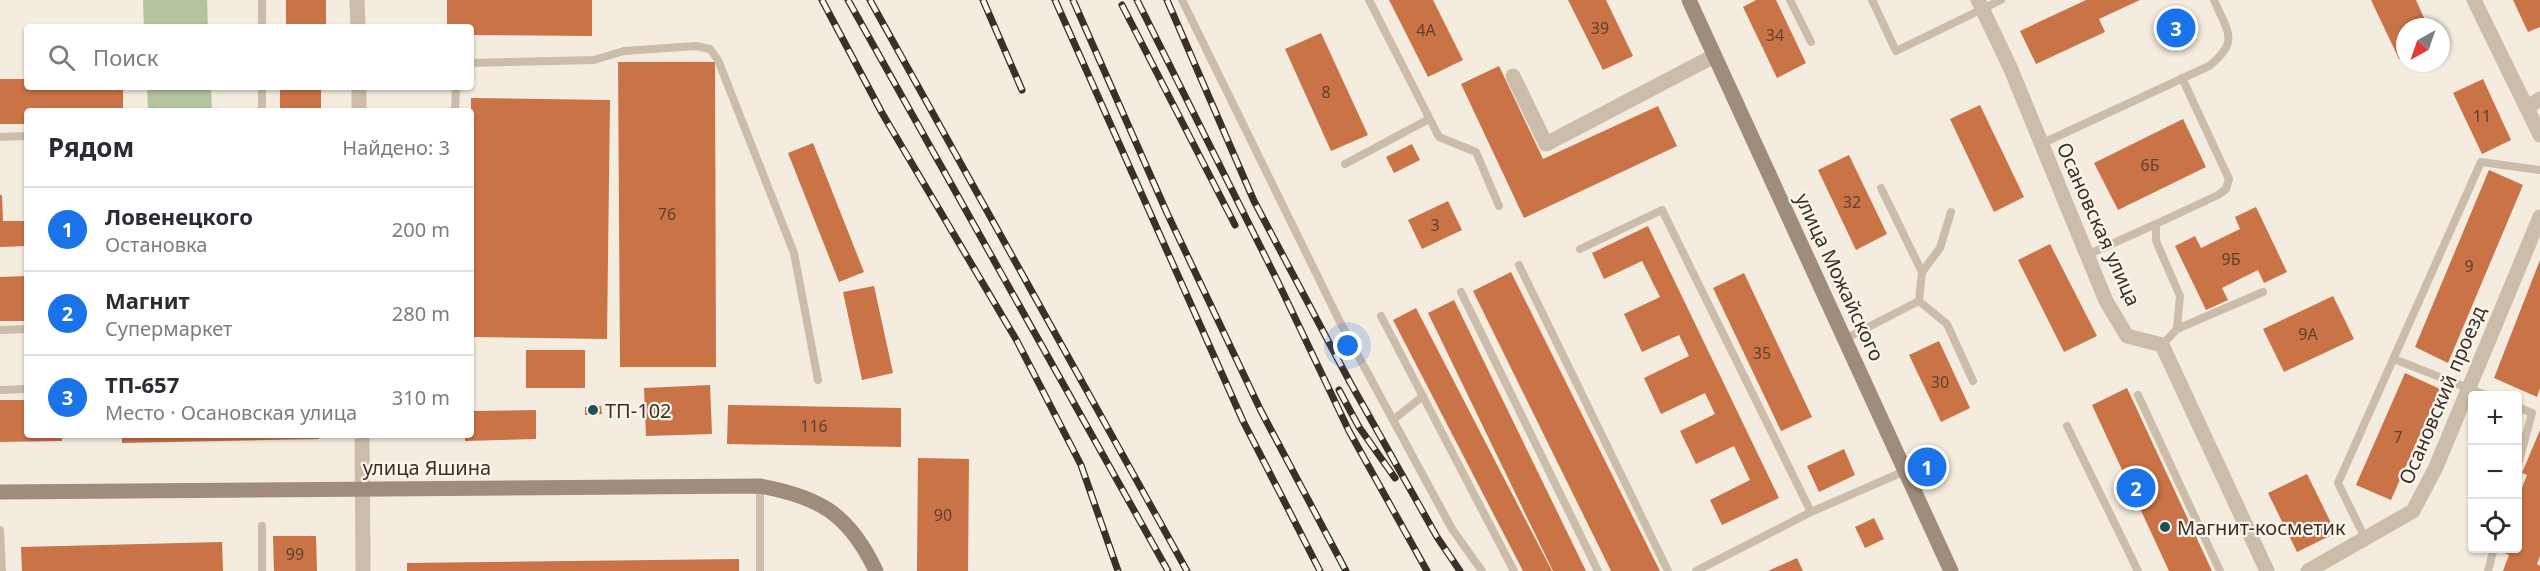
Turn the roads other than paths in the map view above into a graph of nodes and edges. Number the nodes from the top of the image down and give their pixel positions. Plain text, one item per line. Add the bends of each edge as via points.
1 (262, 0) edge
2 (357, 0) edge
3 (1182, 0) edge
4 (1369, 0) edge
5 (1689, 0) edge
6 (1790, 0) edge
7 (1872, 0) edge
8 (2001, 0) edge
9 (2214, 0) edge
10 (2474, 0) edge
11 (1980, 4) edge
12 (262, 24) edge
13 (358, 24) edge
14 (1811, 42) dead end
15 (1714, 56) junction
16 (474, 63) edge
17 (1513, 76) dead end
18 (2182, 78) junction
19 (262, 90) edge
20 (359, 90) edge
21 (456, 90) edge
22 (2534, 104) edge
23 (262, 108) edge
24 (359, 108) edge
25 (455, 108) edge
26 (1429, 119) junction
27 (2540, 135) edge
28 (24, 136) edge
29 (0, 137) edge
30 (2042, 144) junction
31 (1345, 164) dead end
32 (2540, 170) edge
33 (1881, 188) dead end
34 (1499, 206) dead end
35 (1951, 212) dead end
36 (2540, 217) edge
37 (2156, 224) junction
38 (1581, 249) dead end
39 (2087, 255) junction
40 (1520, 266) dead end
41 (1922, 272) junction
42 (1461, 292) dead end
43 (2263, 292) dead end
44 (1919, 302) junction
45 (1381, 316) dead end
46 (24, 329) edge
47 (2177, 329) junction
48 (0, 330) edge
49 (1845, 339) junction
50 (2162, 345) junction
51 (2394, 358) junction
52 (818, 380) dead end
53 (1973, 381) dead end
54 (2469, 388) junction
55 (24, 389) edge
56 (0, 390) edge
57 (2476, 391) edge
58 (2138, 395) dead end
59 (1423, 396) junction
60 (2522, 409) edge
61 (1393, 420) junction
62 (2067, 426) dead end
63 (362, 438) edge
64 (2522, 448) edge
65 (1905, 471) junction
66 (760, 486) junction
67 (363, 489) junction
68 (0, 492) edge
69 (1811, 512) junction
70 (262, 526) dead end
71 (0, 530) edge
72 (2365, 538) junction
73 (2493, 553) edge
74 (2, 571) edge
75 (262, 571) edge
76 (363, 571) edge
77 (760, 571) edge
78 (876, 571) edge
79 (1482, 571) edge
80 (1514, 571) edge
81 (1598, 571) edge
82 (1668, 571) edge
83 (1696, 571) edge
84 (1951, 571) edge
85 (2138, 571) edge
86 (2220, 571) edge
87 (2267, 571) edge
88 (2308, 571) edge
89 (2488, 571) edge

1 - 12 lane
2 - 13 street
3 - 61 lane via 1335,312
4 - 26 lane
5 - 15 street, улица Можайского
6 - 14 lane
7 - 11 lane via 1896,51
8 - 11 lane
9 - 18 lane via 2230,37 2226,52 2209,66
10 - 22 street
11 - 30 street, Осановская улица
15 - 17 street via 1546,144
15 - 49 street, улица Можайского
16 - 52 lane via 594,60 624,51 696,46 710,49 718,60 794,253
18 - 30 lane
18 - 37 lane via 2229,179 2226,189 2218,195
19 - 23 lane
20 - 24 street
21 - 25 lane
22 - 27 street
26 - 31 lane
26 - 34 lane via 1439,137 1476,152
28 - 29 lane
30 - 39 street, Осановская улица
32 - 51 lane via 2481,162
33 - 41 lane
35 - 41 lane via 1940,248
36 - 54 street, Осановский проезд
37 - 39 lane
37 - 47 lane via 2156,241 2180,296
38 - 69 lane via 1662,210
39 - 50 street, Осановская улица via 2106,301 2127,336
40 - 82 lane
41 - 44 lane
42 - 81 lane
43 - 47 lane
44 - 49 lane
44 - 53 lane via 1947,324
45 - 59 lane
46 - 48 lane
47 - 50 lane
49 - 65 street, улица Можайского
50 - 87 street
51 - 54 lane
51 - 72 lane via 2338,483
54 - 57 lane
54 - 72 street, Осановский проезд via 2413,511
55 - 56 lane
58 - 86 lane
59 - 61 lane
59 - 80 lane
60 - 64 lane via 2532,413
61 - 79 lane via 1452,529
62 - 85 lane
63 - 67 street
65 - 69 lane
65 - 84 street, улица Можайского
66 - 67 street, улица Яшина
66 - 77 lane
66 - 78 street, улица Яшина via 795,492 822,504 865,547
67 - 68 street, улица Яшина
67 - 76 street
69 - 83 lane
70 - 75 lane
71 - 74 lane
72 - 88 street, Осановский проезд
73 - 89 lane

